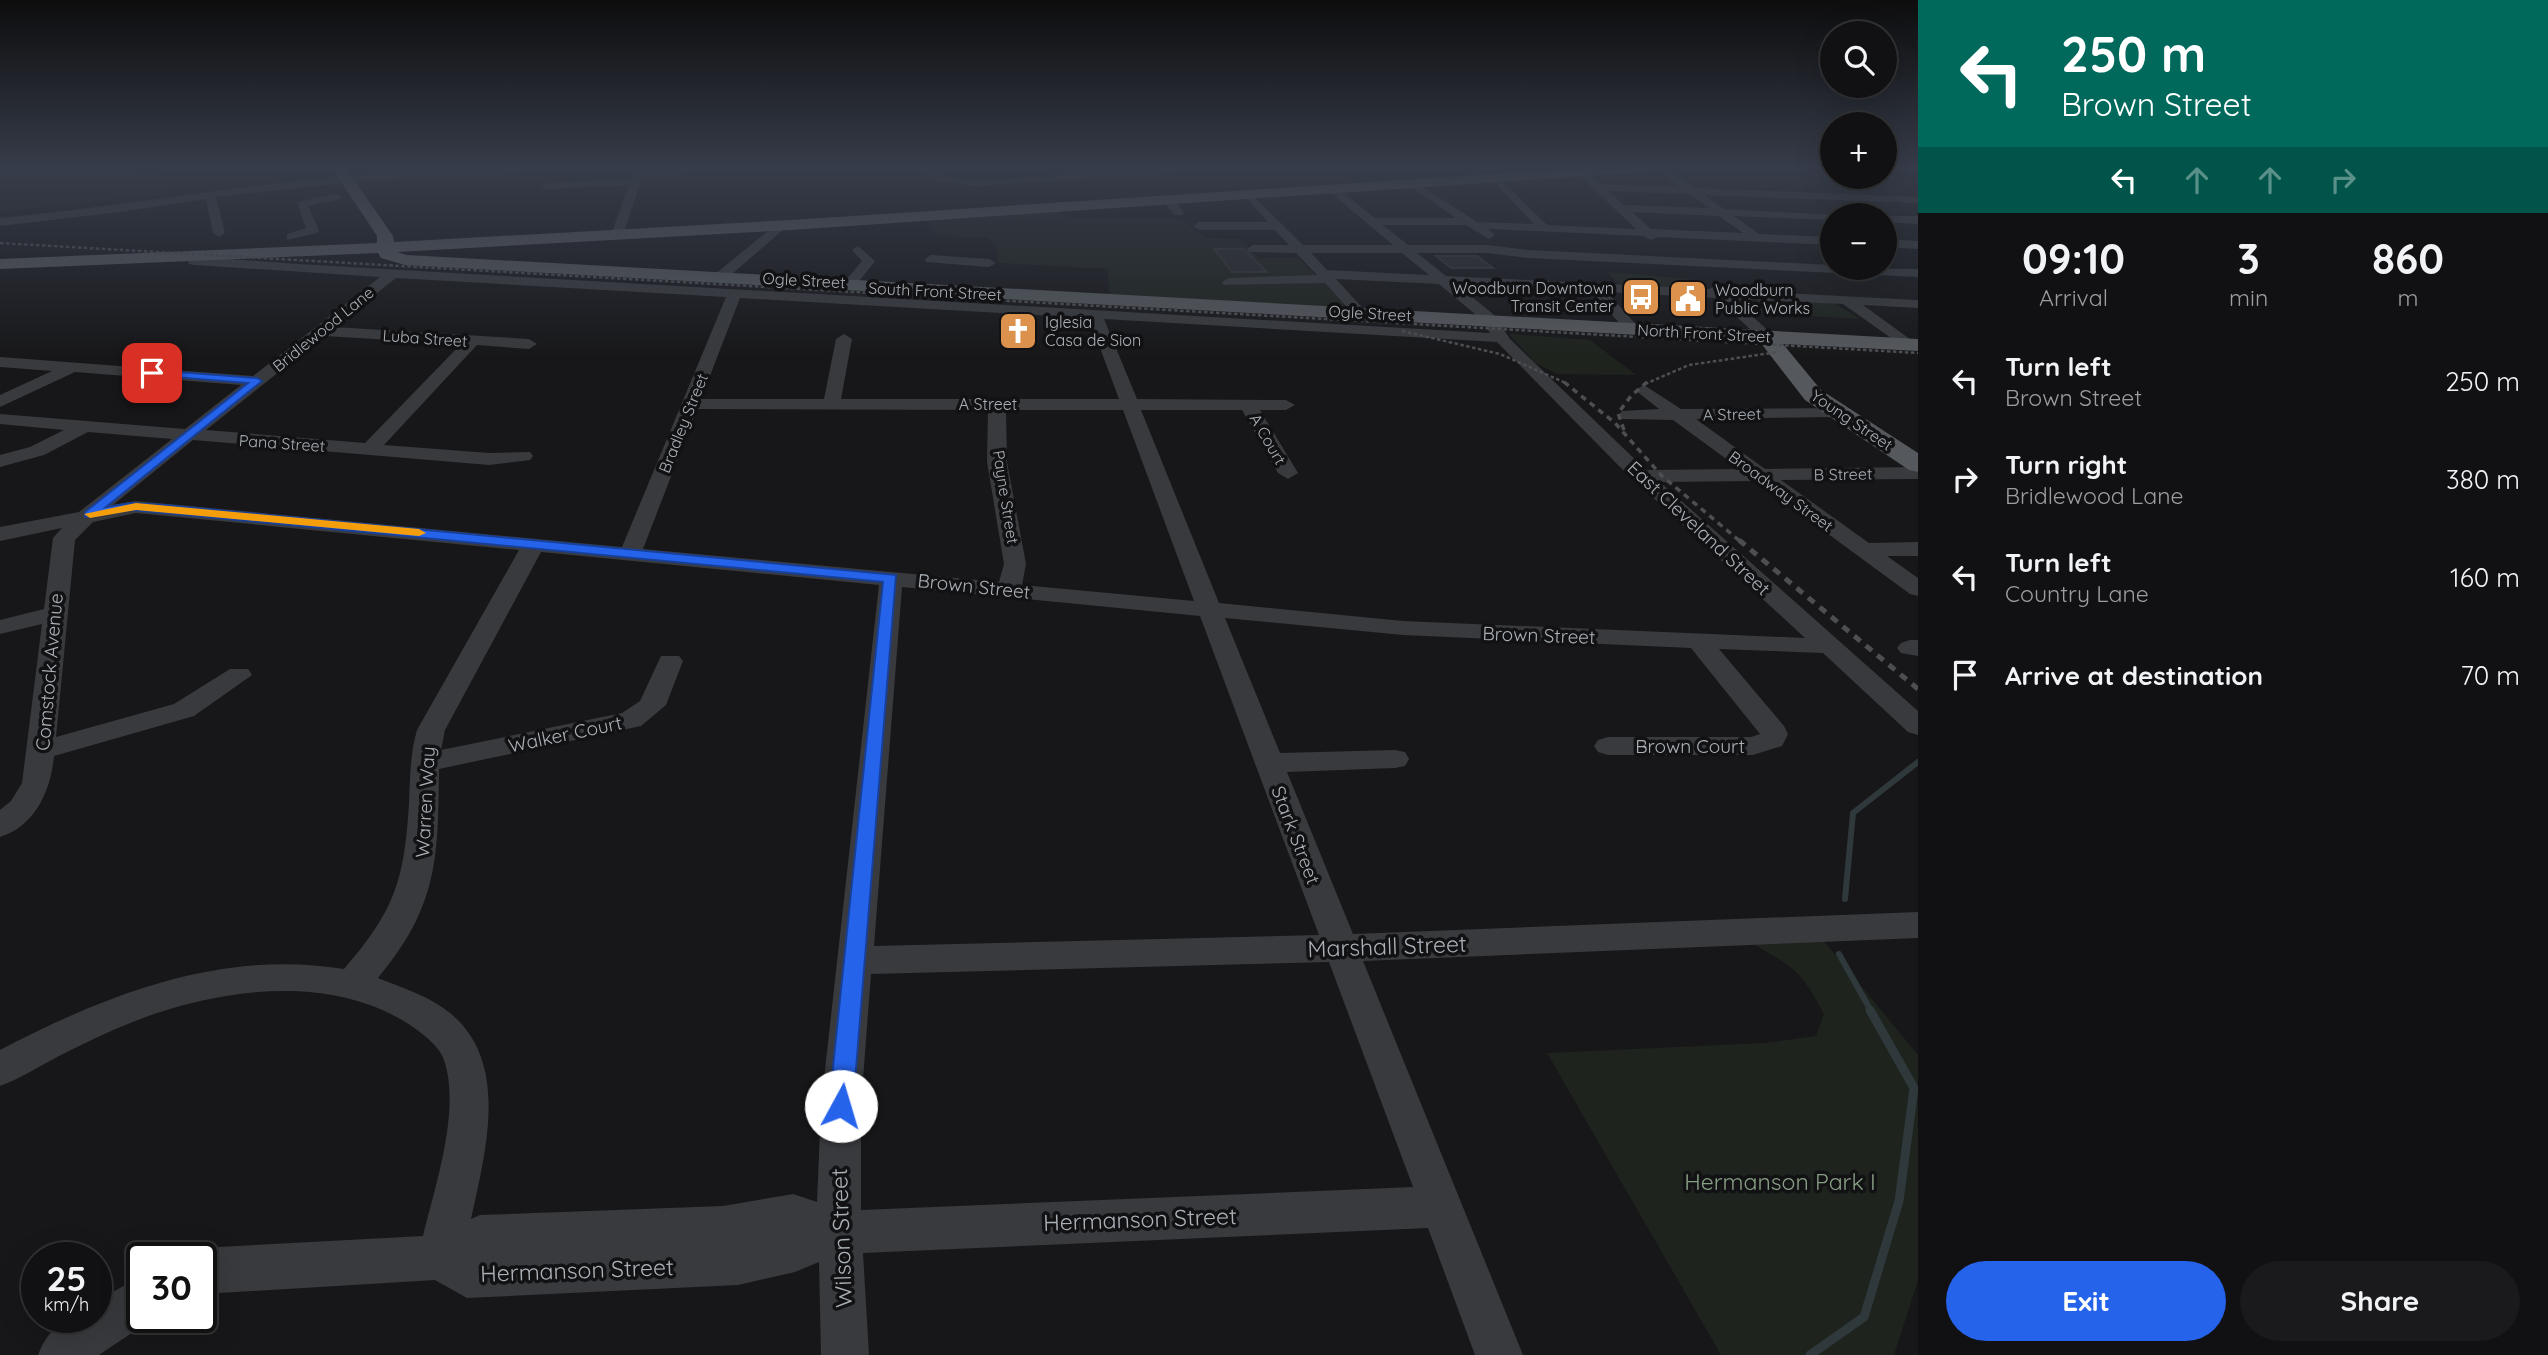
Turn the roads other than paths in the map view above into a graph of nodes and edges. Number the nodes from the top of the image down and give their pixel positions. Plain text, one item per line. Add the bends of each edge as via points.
1 (309, 231) edge
2 (382, 231) edge
3 (618, 231) edge
4 (678, 231) edge
5 (775, 231) edge
6 (1284, 231) edge
7 (1383, 231) edge
8 (1483, 231) edge
9 (1627, 231) edge
10 (1748, 231) edge
11 (1647, 232) junction
12 (617, 235) junction
13 (291, 237) dead end
14 (1757, 237) junction
15 (1820, 240) edge
16 (1897, 244) edge
17 (1918, 245) edge
18 (386, 247) junction
19 (1254, 249) dead end
20 (1301, 249) junction
21 (1405, 249) junction
22 (858, 250) dead end
23 (1514, 252) junction
24 (193, 257) junction
25 (931, 259) dead end
26 (1897, 260) edge
27 (1682, 261) junction
28 (0, 264) edge
29 (1797, 267) junction
30 (1918, 273) edge
31 (392, 274) junction
32 (1328, 277) junction
33 (719, 278) junction
34 (1443, 280) junction
35 (1229, 282) dead end
36 (848, 286) junction
37 (1563, 286) junction
38 (1596, 288) junction
39 (974, 293) junction
40 (734, 294) junction
41 (1719, 294) junction
42 (1847, 301) junction
43 (1918, 304) edge
44 (1095, 315) junction
45 (1362, 315) junction
46 (1632, 329) junction
47 (1495, 330) junction
48 (321, 331) junction
49 (1767, 337) junction
50 (844, 339) dead end
51 (473, 341) junction
52 (529, 344) dead end
53 (1913, 345) edge
54 (0, 362) edge
55 (73, 367) junction
56 (257, 381) junction
57 (1644, 390) dead end
58 (0, 402) edge
59 (832, 403) junction
60 (690, 404) junction
61 (997, 404) junction
62 (1131, 404) junction
63 (1247, 404) junction
64 (1286, 405) dead end
65 (1836, 412) junction
66 (1628, 415) dead end
67 (1679, 415) junction
68 (0, 419) edge
69 (83, 427) junction
70 (190, 436) junction
71 (369, 450) junction
72 (523, 456) dead end
73 (1911, 456) edge
74 (0, 461) edge
75 (1288, 473) dead end
76 (1918, 473) edge
77 (1759, 475) junction
78 (1642, 476) junction
79 (89, 514) junction
80 (0, 534) edge
81 (534, 544) junction
82 (1918, 549) edge
83 (1862, 550) junction
84 (631, 552) junction
85 (891, 578) junction
86 (1918, 589) edge
87 (1009, 590) junction
88 (1209, 609) junction
89 (54, 614) junction
90 (0, 627) edge
91 (1700, 642) junction
92 (1826, 646) junction
93 (670, 661) dead end
94 (239, 675) dead end
95 (1918, 726) edge
96 (1608, 746) dead end
97 (42, 750) junction
98 (1395, 760) dead end
99 (425, 763) junction
100 (1268, 763) junction
101 (0, 825) edge
102 (1918, 925) edge
103 (1339, 948) junction
104 (856, 961) junction
105 (354, 982) junction
106 (0, 1069) edge
107 (1441, 1207) junction
108 (840, 1232) junction
109 (441, 1257) junction
110 (217, 1271) edge
111 (126, 1309) edge
112 (62, 1355) edge
113 (845, 1355) edge
114 (1499, 1355) edge

1 - 13 street
2 - 18 main road
3 - 12 street
4 - 12 main road
5 - 33 street
6 - 20 street
7 - 21 street, East Cleveland Street
8 - 23 street
9 - 11 street
10 - 14 street
11 - 14 street
11 - 27 street
12 - 18 main road
14 - 15 street
14 - 29 street
16 - 17 street
18 - 24 main road
18 - 33 main road, South Front Street via 389,256 413,261
19 - 20 street
20 - 21 street
20 - 32 street
21 - 23 street
21 - 34 street, East Cleveland Street
22 - 36 street via 869,261
23 - 27 street
23 - 37 street
24 - 28 main road
24 - 31 street, Ogle Street via 194,261
25 - 39 street via 989,256
26 - 30 street
27 - 29 street
27 - 41 street
29 - 30 street
29 - 42 street
31 - 40 street, Ogle Street
31 - 48 street, Bridlewood Lane
32 - 34 street
32 - 35 street
32 - 45 street
33 - 36 main road, South Front Street
34 - 37 street
34 - 47 street, East Cleveland Street
36 - 39 main road, South Front Street
37 - 38 street
38 - 41 street
38 - 46 street
39 - 45 main road, South Front Street
40 - 44 street, Ogle Street
40 - 60 street, Bradley Street
41 - 42 street
41 - 49 street
42 - 43 street
42 - 53 street
44 - 47 street, Ogle Street
44 - 62 street, Stark Street
45 - 47 main road, South Front Street
46 - 47 main road, North Front Street
46 - 49 main road, North Front Street
47 - 78 street, East Cleveland Street
48 - 51 street, Luba Street
48 - 56 street, Bridlewood Lane
49 - 53 main road, North Front Street
49 - 65 main road, Young Street via 1808,390
50 - 59 street
51 - 52 street, Luba Street
51 - 71 street
54 - 55 street
55 - 56 street
55 - 58 street
56 - 70 street, Bridlewood Lane
57 - 67 street, Broadway Street
59 - 60 street, A Street
59 - 61 street, A Street
60 - 84 street, Bradley Street
61 - 62 street, A Street
61 - 87 street, Payne Street via 998,462 1015,564
62 - 63 street, A Street
62 - 88 street, Stark Street
63 - 64 street, A Street
63 - 75 street, A Court
65 - 67 street, A Street
65 - 73 main road, Young Street
66 - 67 street, A Street
67 - 77 street, Broadway Street
68 - 69 street, Pana Street
69 - 70 street, Pana Street
69 - 74 street via 37,451
70 - 71 street, Pana Street
70 - 79 street, Bridlewood Lane
71 - 72 street, Pana Street via 489,459
76 - 77 street, B Street
77 - 78 street, B Street
77 - 83 street, Broadway Street
78 - 92 street, East Cleveland Street
79 - 80 street, Brown Street
79 - 81 street, Brown Street via 136,507
79 - 89 street, Comstock Avenue via 62,542
81 - 84 street, Brown Street
81 - 99 street, Warren Way via 431,730
82 - 83 street
83 - 86 street, Broadway Street
84 - 85 street, Brown Street
85 - 87 street, Brown Street
85 - 104 street, Wilson Street
87 - 88 street, Brown Street
88 - 91 street, Brown Street via 1424,630
88 - 100 street, Stark Street
89 - 90 street
89 - 97 street, Comstock Avenue
91 - 92 street, Brown Street
91 - 96 street, Brown Court via 1770,726 1772,740 1753,746
92 - 95 street, East Cleveland Street
93 - 99 street, Walker Court via 652,705 631,720
94 - 97 street via 184,710
97 - 101 street, Comstock Avenue via 31,796
98 - 100 street
99 - 105 street, Warren Way via 422,861 415,894 386,946
100 - 103 street, Stark Street
102 - 103 street, Marshall Street
103 - 104 street, Marshall Street
103 - 107 street, Stark Street
104 - 108 street, Wilson Street via 841,1106
105 - 106 street via 277,976 199,987 119,1012
105 - 109 street via 425,1015 441,1027 462,1056 467,1072 467,1121
107 - 108 street, Hermanson Street
107 - 114 street, Stark Street
108 - 109 street, Hermanson Street via 795,1250 726,1264 467,1275
108 - 113 street, Wilson Street
109 - 110 street
111 - 112 street

